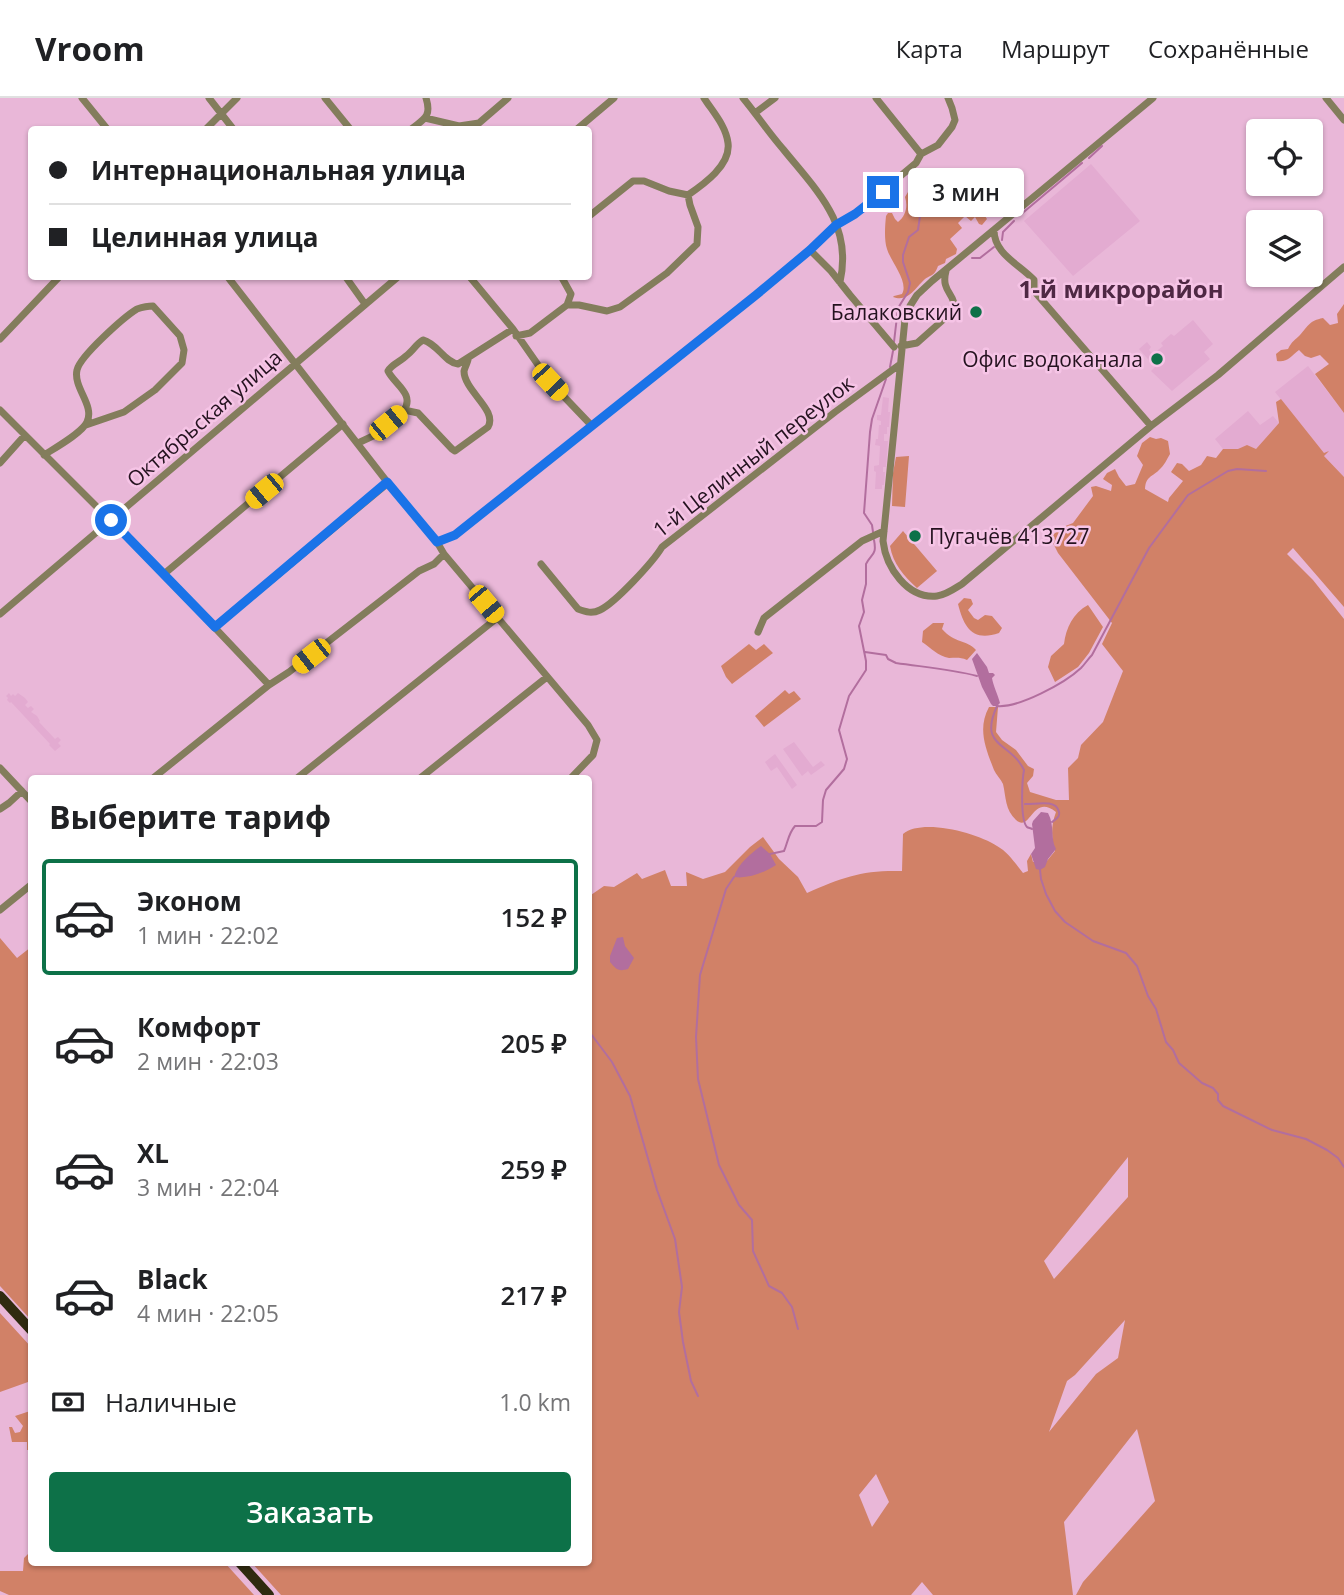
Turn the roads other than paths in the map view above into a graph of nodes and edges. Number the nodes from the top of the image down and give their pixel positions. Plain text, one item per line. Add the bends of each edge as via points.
1 (82, 98) edge
2 (209, 98) edge
3 (237, 98) edge
4 (325, 98) edge
5 (426, 98) edge
6 (508, 98) edge
7 (614, 98) edge
8 (704, 98) edge
9 (743, 98) edge
10 (775, 98) edge
11 (876, 98) edge
12 (948, 98) edge
13 (1153, 98) edge
14 (1326, 98) edge
15 (221, 113) junction
16 (755, 113) junction
17 (425, 118) junction
18 (1344, 120) edge
19 (105, 126) edge
20 (209, 126) edge
21 (230, 126) edge
22 (348, 126) edge
23 (415, 126) edge
24 (581, 126) edge
25 (921, 154) junction
26 (688, 195) junction
27 (592, 214) edge
28 (836, 225) junction
29 (994, 230) junction
30 (810, 250) junction
31 (1344, 267) edge
32 (947, 269) junction
33 (56, 280) edge
34 (230, 280) edge
35 (348, 280) edge
36 (394, 280) edge
37 (472, 280) edge
38 (563, 280) edge
39 (839, 282) junction
40 (365, 304) junction
41 (567, 305) junction
42 (514, 332) junction
43 (0, 339) edge
44 (898, 346) junction
45 (468, 359) junction
46 (295, 363) junction
47 (900, 365) junction
48 (0, 410) edge
49 (404, 411) junction
50 (343, 424) junction
51 (86, 425) junction
52 (592, 426) junction
53 (1151, 426) junction
54 (25, 435) junction
55 (358, 443) junction
56 (44, 455) junction
57 (0, 463) edge
58 (387, 482) junction
59 (111, 520) junction
60 (884, 531) junction
61 (437, 542) junction
62 (444, 554) junction
63 (541, 564) dead end
64 (164, 574) junction
65 (0, 614) edge
66 (497, 618) junction
67 (215, 627) junction
68 (758, 632) dead end
69 (547, 677) junction
70 (269, 685) junction
71 (0, 768) edge
72 (157, 775) edge
73 (301, 775) edge
74 (424, 775) edge
75 (574, 775) edge
76 (22, 791) junction
77 (28, 798) edge
78 (0, 809) edge
79 (28, 887) edge
80 (0, 910) edge
81 (0, 1296) edge
82 (28, 1327) edge
83 (243, 1566) edge
84 (269, 1595) edge

1 - 19 street
2 - 15 street
3 - 15 street
4 - 22 street
5 - 17 street
6 - 17 street via 480,123 459,126
7 - 24 street
8 - 26 street via 723,128 727,152 706,183
9 - 16 street
10 - 16 street
11 - 25 street
12 - 25 street via 955,120 952,127 938,145
13 - 29 street
14 - 18 street
15 - 20 street
15 - 21 street
16 - 28 street via 827,206
17 - 23 street
25 - 28 street via 883,192
26 - 27 street via 633,181
26 - 41 street via 698,227 697,244 667,273 620,307 607,311
28 - 30 street
28 - 39 street via 844,254
29 - 32 street
29 - 53 street via 1000,249 1034,280 1034,291
30 - 39 street
30 - 52 street
31 - 53 street
32 - 44 street via 917,295
32 - 44 street via 944,283 954,302 953,311 917,343
33 - 43 street
34 - 46 street
35 - 40 street
36 - 40 street, Октябрьская улица
37 - 42 street
38 - 41 street via 571,294
39 - 44 street
40 - 46 street, Октябрьская улица
41 - 42 street via 530,333
42 - 45 street
42 - 52 street via 550,382
44 - 47 street
45 - 49 street via 453,364 430,341 417,344 388,371 408,399
45 - 49 street via 464,370 468,384 490,416 488,427 455,451 418,413
46 - 50 street
46 - 59 street, Октябрьская улица
47 - 60 street
47 - 63 street, 1-й Целинный переулок via 662,547 602,609 579,609
48 - 54 street
49 - 55 street
50 - 55 street
50 - 64 street
51 - 51 street via 124,412 155,390 181,363 180,336 153,306 129,316 79,362 76,373 87,406
51 - 56 street
52 - 61 street via 455,535
53 - 60 street via 949,592 936,596 911,590 890,566 884,552
54 - 56 street
54 - 57 street
55 - 58 street
56 - 59 street
58 - 61 street
58 - 67 street
59 - 64 street
59 - 65 street, Октябрьская улица
60 - 68 street via 862,541 764,618
61 - 62 street
62 - 66 street
62 - 70 street
64 - 67 street
66 - 69 street
66 - 73 street
67 - 70 street
69 - 74 street
69 - 75 street via 597,740 593,755
70 - 72 street
71 - 76 street
76 - 77 street
76 - 78 street
79 - 80 street
81 - 82 highway
83 - 84 highway

